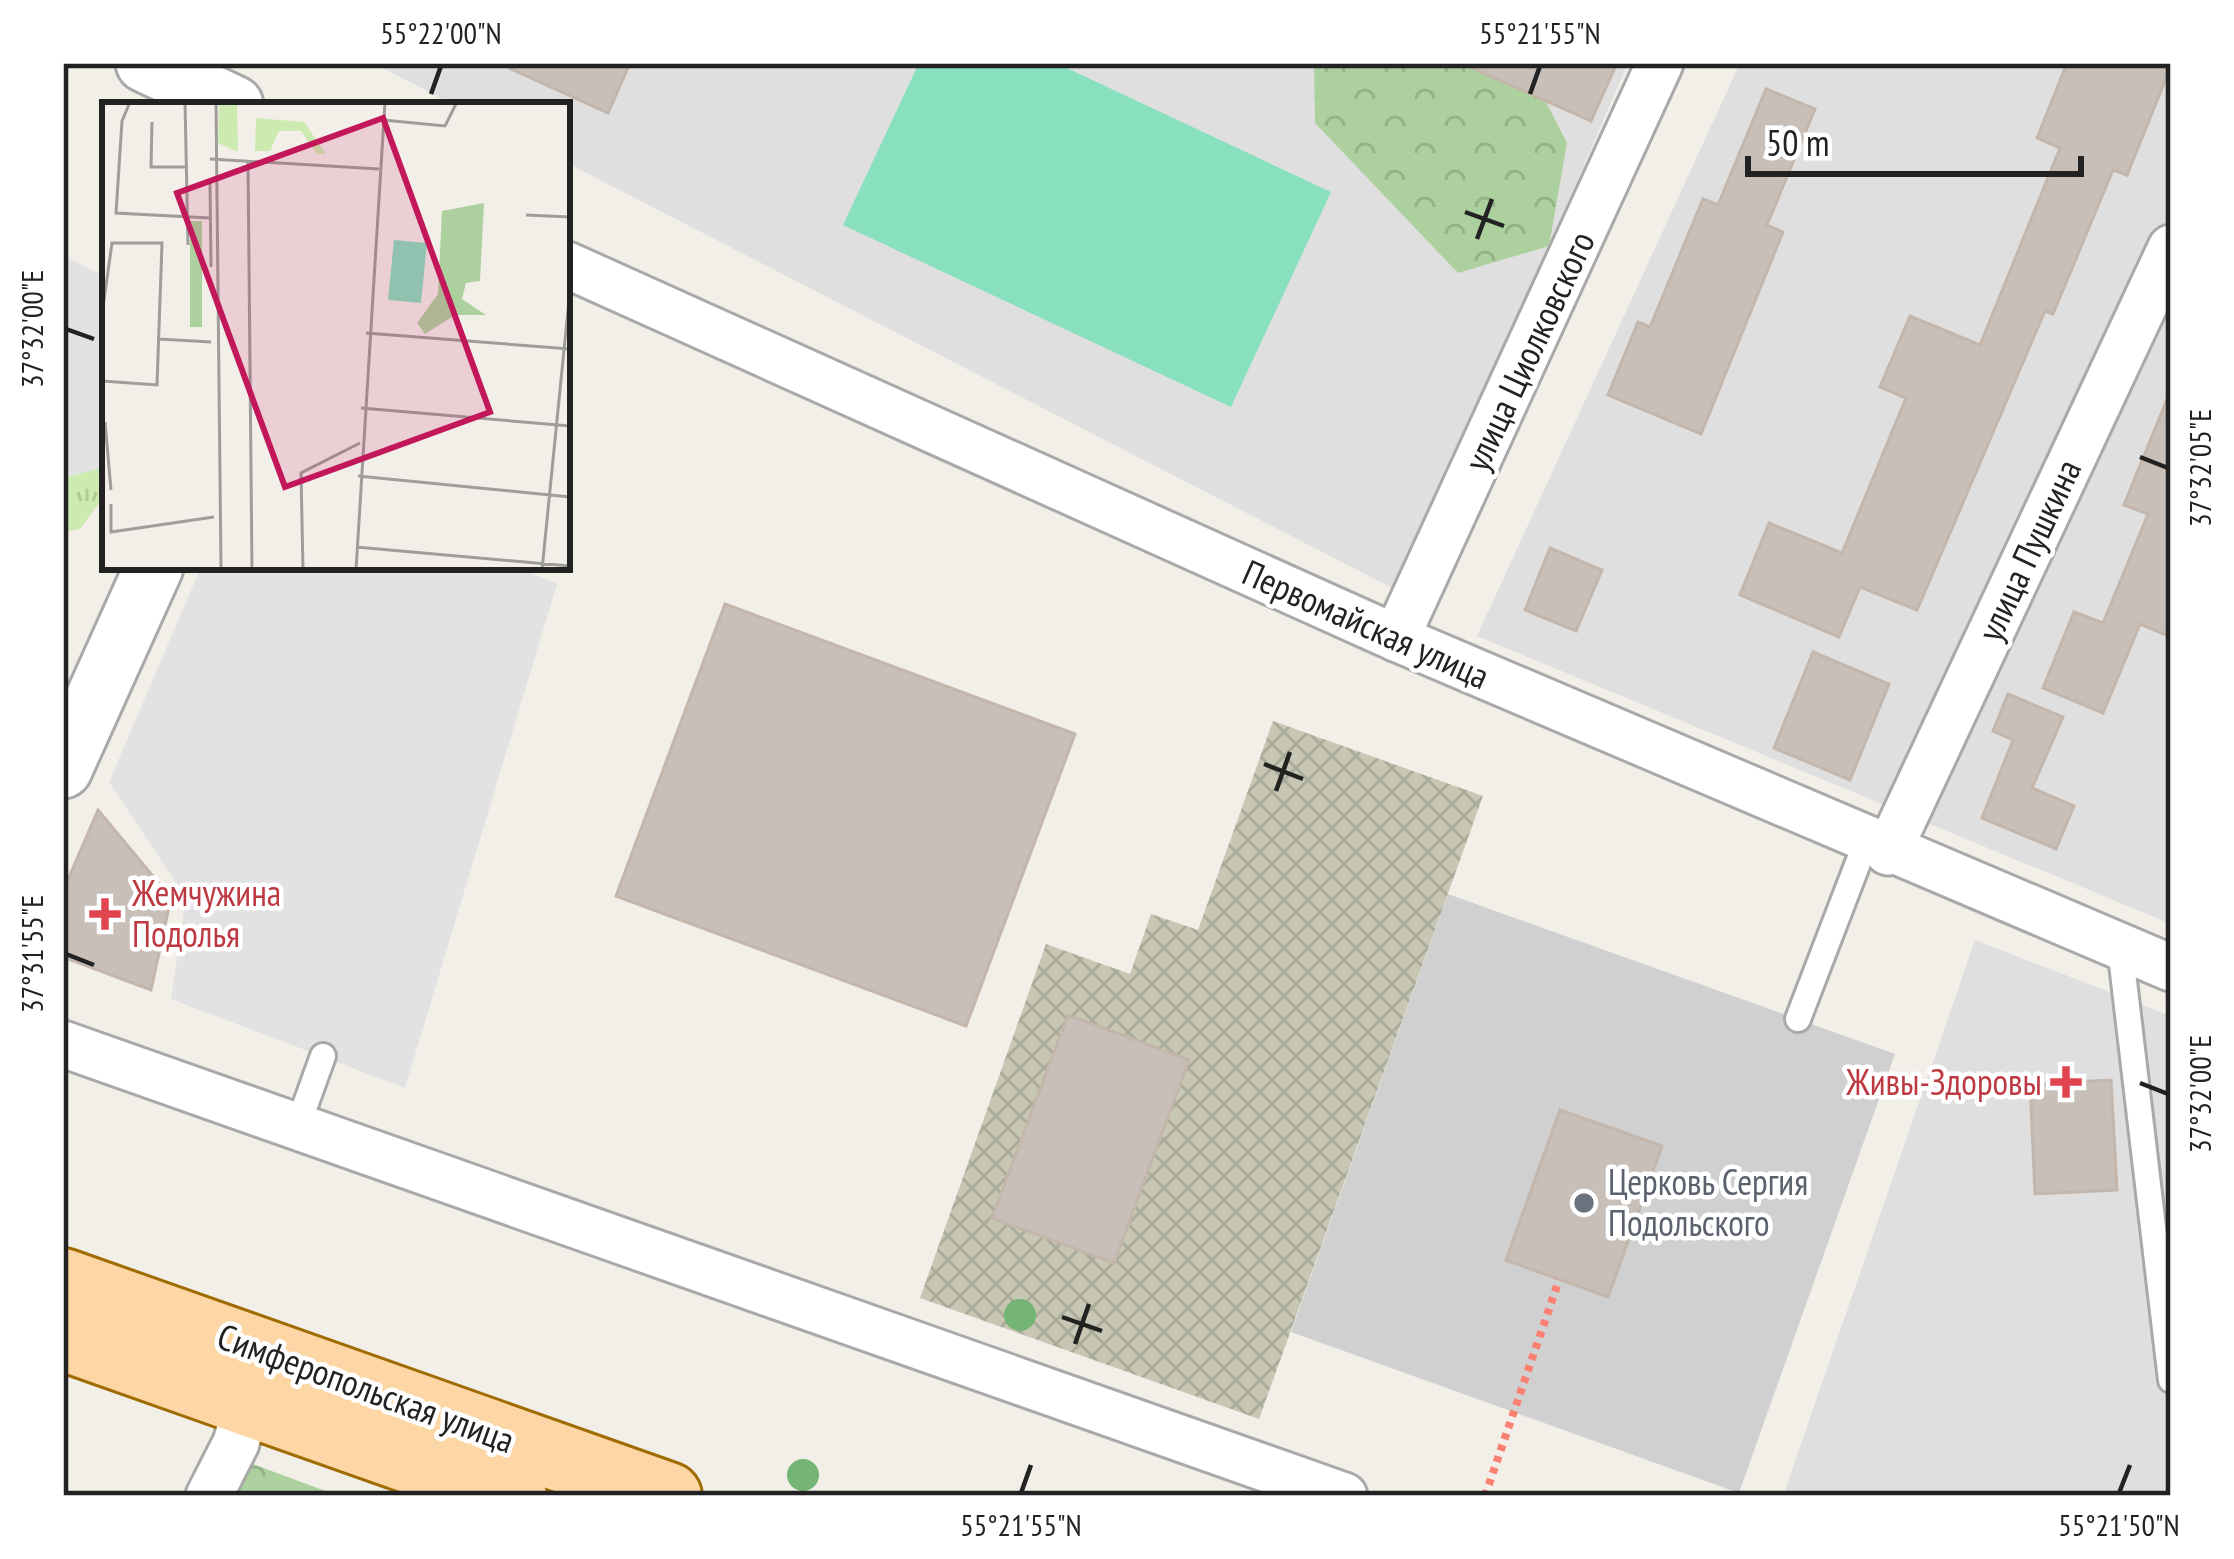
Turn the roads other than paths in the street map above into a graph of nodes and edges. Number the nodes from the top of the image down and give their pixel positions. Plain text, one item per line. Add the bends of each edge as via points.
1 (145, 63) edge
2 (1660, 63) edge
3 (228, 102) edge
4 (2171, 248) edge
5 (570, 266) edge
6 (153, 570) edge
7 (1396, 638) junction
8 (63, 769) edge
9 (1877, 847) junction
10 (2120, 947) junction
11 (2171, 968) edge
12 (1798, 1019) dead end
13 (63, 1044) edge
14 (323, 1056) dead end
15 (297, 1128) junction
16 (63, 1282) edge
17 (63, 1337) edge
18 (2171, 1380) edge
19 (247, 1403) junction
20 (209, 1496) edge
21 (513, 1496) edge
22 (668, 1496) edge
23 (1344, 1496) edge

1 - 3 street
2 - 7 street, улица Циолковского
4 - 9 street, улица Пушкина
5 - 7 street, Первомайская улица
6 - 8 street
7 - 9 street, Первомайская улица
9 - 10 street, Первомайская улица
9 - 12 lane
10 - 11 street, Первомайская улица
10 - 18 lane
13 - 15 street
14 - 15 lane
15 - 23 street
16 - 22 main road, Симферопольская улица
17 - 19 main road, Симферопольская улица
19 - 20 street
19 - 21 main road, Симферопольская улица

